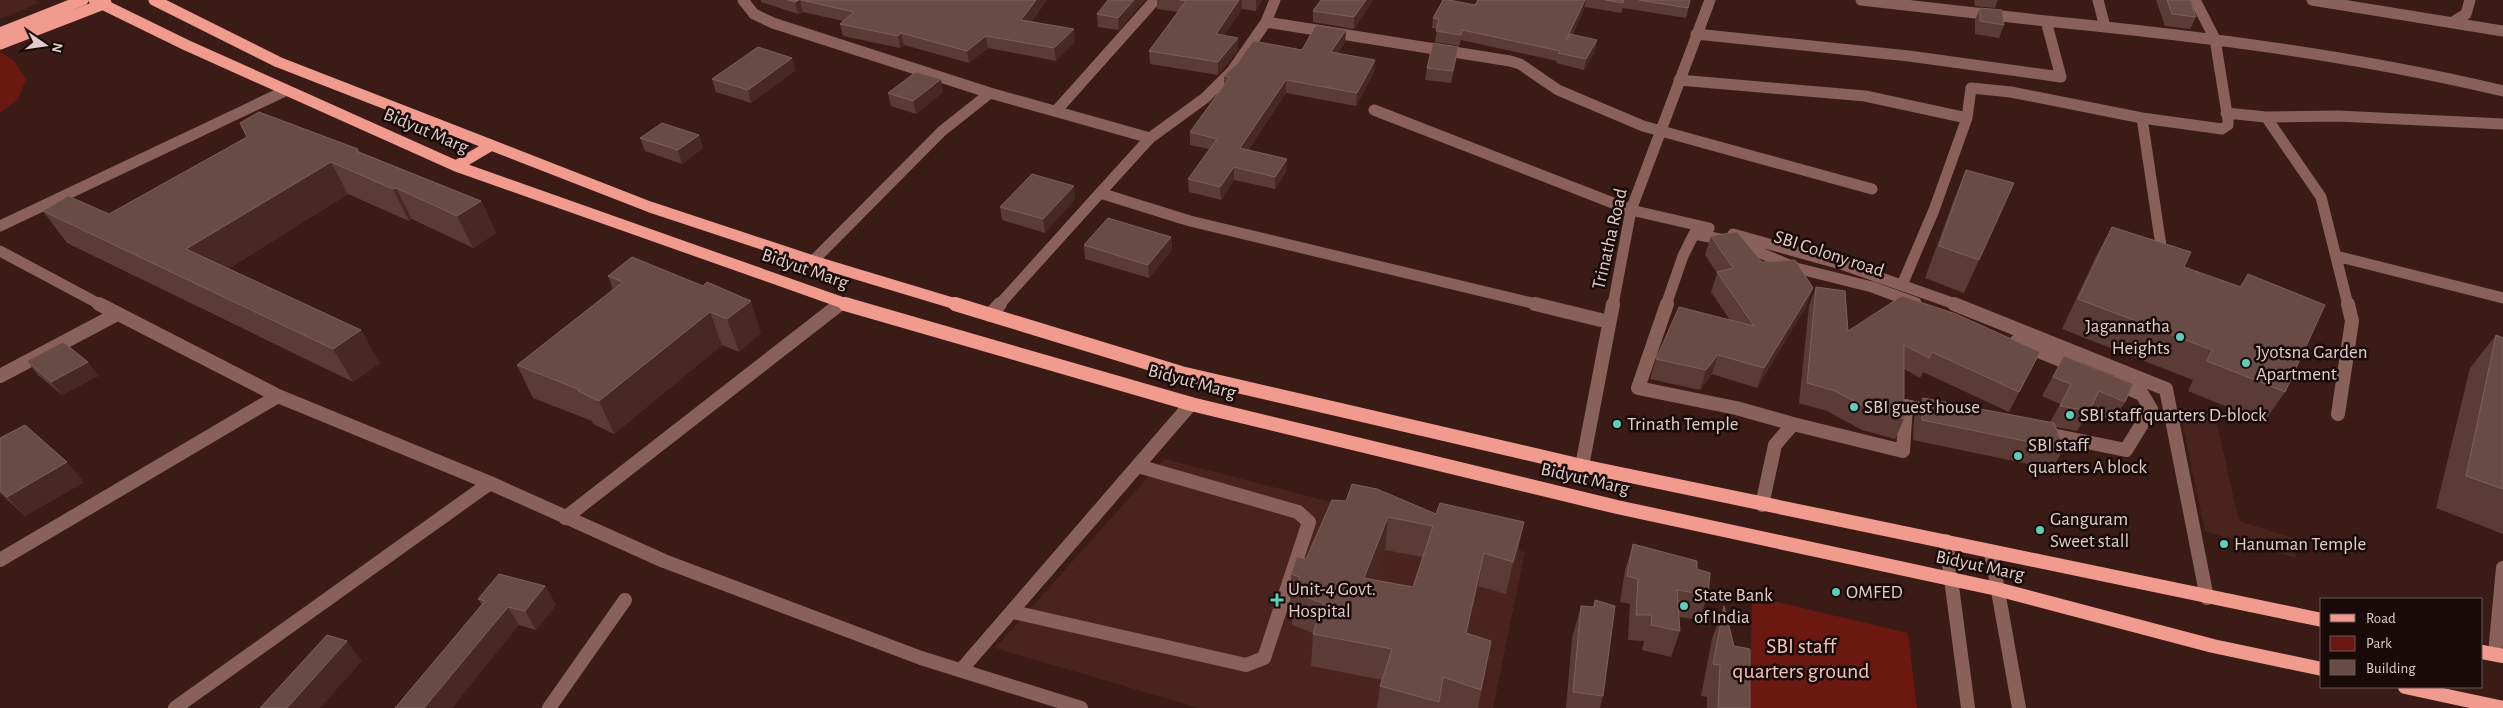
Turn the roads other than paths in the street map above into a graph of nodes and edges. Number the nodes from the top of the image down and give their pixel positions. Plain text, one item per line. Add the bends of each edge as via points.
1 (83, 0) edge
2 (154, 0) edge
3 (744, 0) edge
4 (1155, 0) edge
5 (1275, 0) edge
6 (1710, 0) edge
7 (1861, 0) edge
8 (2098, 0) edge
9 (2195, 0) edge
10 (2312, 0) edge
11 (2470, 0) edge
12 (103, 1) edge
13 (2046, 21) junction
14 (1266, 22) junction
15 (2453, 22) junction
16 (2105, 27) junction
17 (2503, 31) edge
18 (0, 33) edge
19 (1696, 34) junction
20 (2215, 39) junction
21 (0, 44) edge
22 (1680, 80) junction
23 (285, 91) junction
24 (2503, 91) edge
25 (990, 93) junction
26 (1374, 110) dead end
27 (1056, 111) junction
28 (2226, 113) junction
29 (2266, 117) junction
30 (1968, 118) junction
31 (2142, 118) junction
32 (2503, 124) edge
33 (1661, 130) junction
34 (1150, 138) junction
35 (490, 146) junction
36 (456, 166) junction
37 (1872, 188) dead end
38 (1100, 193) junction
39 (1631, 210) junction
40 (0, 226) edge
41 (2161, 246) edge
42 (0, 251) edge
43 (2336, 256) junction
44 (813, 261) junction
45 (1902, 285) junction
46 (2503, 298) edge
47 (841, 303) junction
48 (117, 314) junction
49 (990, 315) junction
50 (1610, 322) junction
51 (0, 376) edge
52 (278, 396) junction
53 (1191, 404) junction
54 (1945, 414) edge
55 (2338, 414) dead end
56 (1793, 424) junction
57 (2030, 430) edge
58 (1138, 466) junction
59 (1582, 466) junction
60 (490, 483) junction
61 (1762, 505) junction
62 (565, 518) junction
63 (1946, 541) junction
64 (1991, 552) junction
65 (0, 560) edge
66 (2503, 568) edge
67 (1950, 580) junction
68 (1997, 589) junction
69 (2207, 598) junction
70 (625, 600) dead end
71 (1013, 612) junction
72 (2320, 620) edge
73 (2493, 654) edge
74 (2320, 669) edge
75 (961, 670) junction
76 (2410, 688) edge
77 (175, 708) edge
78 (549, 708) edge
79 (1081, 708) edge
80 (1968, 708) edge
81 (2019, 708) edge
82 (2503, 708) edge

1 - 18 main road
2 - 35 main road, Bidyut Marg via 278,62
3 - 25 street via 754,14 773,23
4 - 27 street
5 - 14 street
6 - 19 street, Trinatha Road
7 - 13 street
8 - 16 street
9 - 20 street
10 - 15 street
11 - 15 street via 2464,17
12 - 21 main road
12 - 23 main road, Bidyut Marg
13 - 16 street
13 - 19 street via 2061,77 1909,56
14 - 33 street via 1515,62 1558,90
14 - 34 street via 1218,86
15 - 17 street
16 - 20 street
19 - 22 street, Trinatha Road
20 - 24 street via 2390,65
20 - 28 street
22 - 30 street via 1865,96
22 - 33 street, Trinatha Road
23 - 36 main road, Bidyut Marg
23 - 40 street
25 - 27 street
25 - 44 street via 975,102 920,154
26 - 39 street
27 - 34 street
28 - 29 street
28 - 31 street via 2228,125 2222,129
29 - 32 street via 2338,116
29 - 43 street via 2321,197
30 - 31 street via 1971,88 2011,92
30 - 45 street
31 - 41 street
33 - 37 street
33 - 39 street, Trinatha Road
34 - 38 street
35 - 36 main road
35 - 44 main road, Bidyut Marg via 650,207
36 - 47 main road, Bidyut Marg
38 - 49 street
38 - 50 street via 1190,221
39 - 45 street via 1786,247
39 - 50 street, Trinatha Road
42 - 48 street
43 - 46 street
43 - 55 street via 2352,321
44 - 49 main road, Bidyut Marg
45 - 69 street via 2166,389
47 - 53 main road, Bidyut Marg
47 - 62 street
48 - 51 street
48 - 52 street
49 - 59 main road, Bidyut Marg via 1181,373
50 - 59 street, Trinatha Road
52 - 60 street
52 - 65 street
53 - 58 street
53 - 67 main road, Bidyut Marg via 1617,507
54 - 56 street, SBI Colony road via 1906,406 1903,451
56 - 57 street, SBI Colony road via 1736,408 1638,388 1683,256 1694,234 1736,242 1796,268 1872,287 1968,322 2142,394 2151,409 2126,450
56 - 61 street via 1775,446
58 - 71 street
58 - 71 street via 1298,512 1309,522 1264,658 1246,665
59 - 61 main road, Bidyut Marg
60 - 62 street
60 - 77 street
61 - 63 main road, Bidyut Marg
62 - 75 street via 664,561 921,658
63 - 64 main road, Bidyut Marg
63 - 67 street
64 - 68 street
64 - 69 main road, Bidyut Marg
66 - 73 street
67 - 68 main road, Bidyut Marg
67 - 80 street
68 - 74 main road, Bidyut Marg via 2213,646
68 - 81 street
69 - 72 main road, Bidyut Marg
70 - 78 street
71 - 75 street
75 - 79 street
76 - 82 main road

